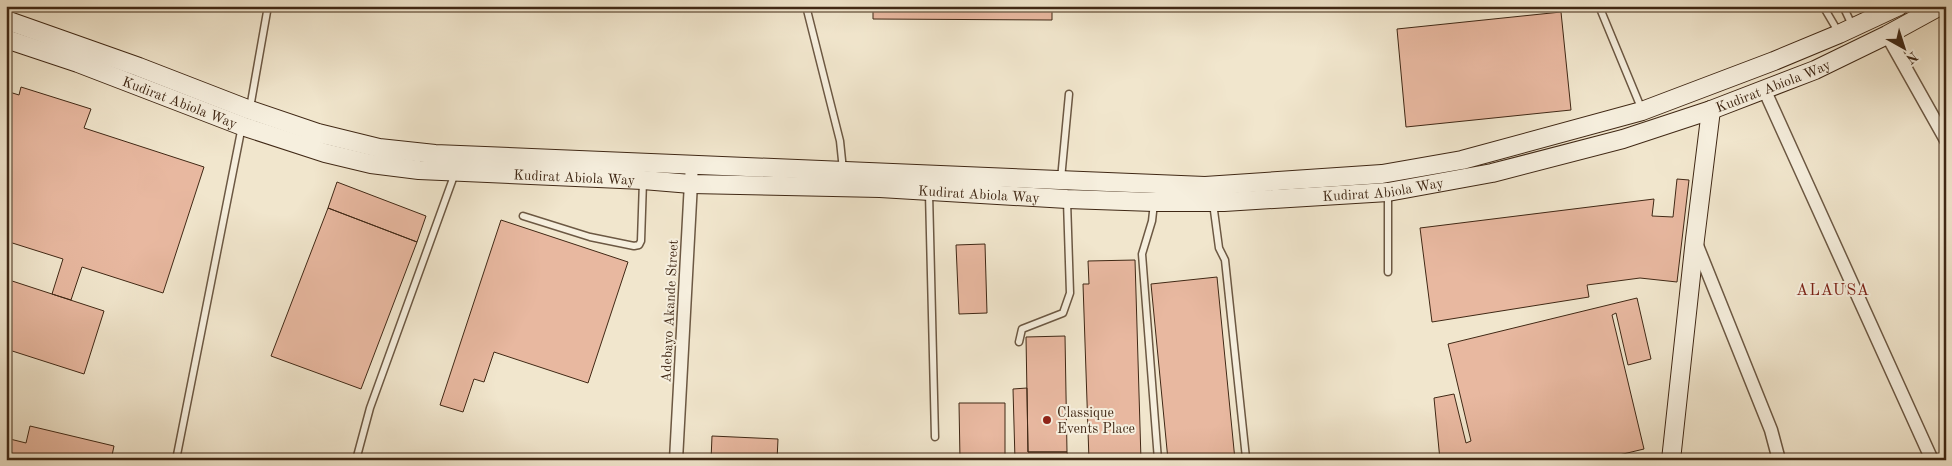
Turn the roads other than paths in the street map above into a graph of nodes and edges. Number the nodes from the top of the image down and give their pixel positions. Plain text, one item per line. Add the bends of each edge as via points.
1 (268, 6) edge
2 (806, 6) edge
3 (1599, 6) edge
4 (1823, 6) edge
5 (1843, 6) edge
6 (1898, 6) edge
7 (1940, 6) edge
8 (6, 20) edge
9 (1846, 31) junction
10 (1887, 35) junction
11 (6, 39) edge
12 (1764, 89) junction
13 (1069, 94) dead end
14 (1711, 110) junction
15 (1642, 111) junction
16 (246, 118) junction
17 (1946, 140) edge
18 (692, 164) junction
19 (843, 170) junction
20 (456, 171) junction
21 (643, 180) junction
22 (1061, 180) junction
23 (691, 184) junction
24 (929, 191) junction
25 (1388, 192) junction
26 (1067, 199) junction
27 (1154, 202) junction
28 (1213, 202) junction
29 (523, 216) dead end
30 (1695, 239) junction
31 (1388, 272) dead end
32 (1019, 342) dead end
33 (935, 437) dead end
34 (1246, 458) dead end
35 (176, 460) edge
36 (356, 460) edge
37 (676, 460) edge
38 (1158, 460) edge
39 (1671, 460) edge
40 (1779, 460) edge
41 (1932, 460) edge

1 - 16 lane
2 - 19 lane via 840,141
3 - 15 lane
4 - 9 lane
5 - 9 lane
6 - 9 main road, Kudirat Abiola Way
7 - 10 main road, Kudirat Abiola Way
8 - 16 main road, Kudirat Abiola Way via 139,67
9 - 15 main road, Kudirat Abiola Way
10 - 12 main road, Kudirat Abiola Way via 1815,70
10 - 17 street
11 - 16 main road, Kudirat Abiola Way
12 - 14 main road, Kudirat Abiola Way
12 - 41 street
13 - 22 lane
14 - 25 main road, Kudirat Abiola Way via 1623,139 1492,173
14 - 30 main road
15 - 22 main road, Kudirat Abiola Way via 1462,160 1382,174 1205,186
16 - 18 main road, Kudirat Abiola Way via 379,148 434,154
16 - 20 main road, Kudirat Abiola Way via 325,153 371,164
16 - 35 lane
18 - 19 main road, Kudirat Abiola Way
18 - 23 street, Adebayo Akande Street
19 - 22 main road, Kudirat Abiola Way
20 - 21 main road, Kudirat Abiola Way
20 - 36 lane via 370,408
21 - 23 main road, Kudirat Abiola Way
21 - 29 lane via 639,245 590,237
23 - 24 main road, Kudirat Abiola Way
23 - 37 street, Adebayo Akande Street
24 - 26 main road, Kudirat Abiola Way
24 - 33 lane
25 - 28 main road, Kudirat Abiola Way
25 - 31 lane
26 - 27 main road, Kudirat Abiola Way
26 - 32 lane via 1070,294 1063,313 1022,329
27 - 28 main road, Kudirat Abiola Way
27 - 38 lane via 1142,254
28 - 34 lane via 1219,248 1225,260
30 - 39 main road
30 - 40 street via 1771,430

